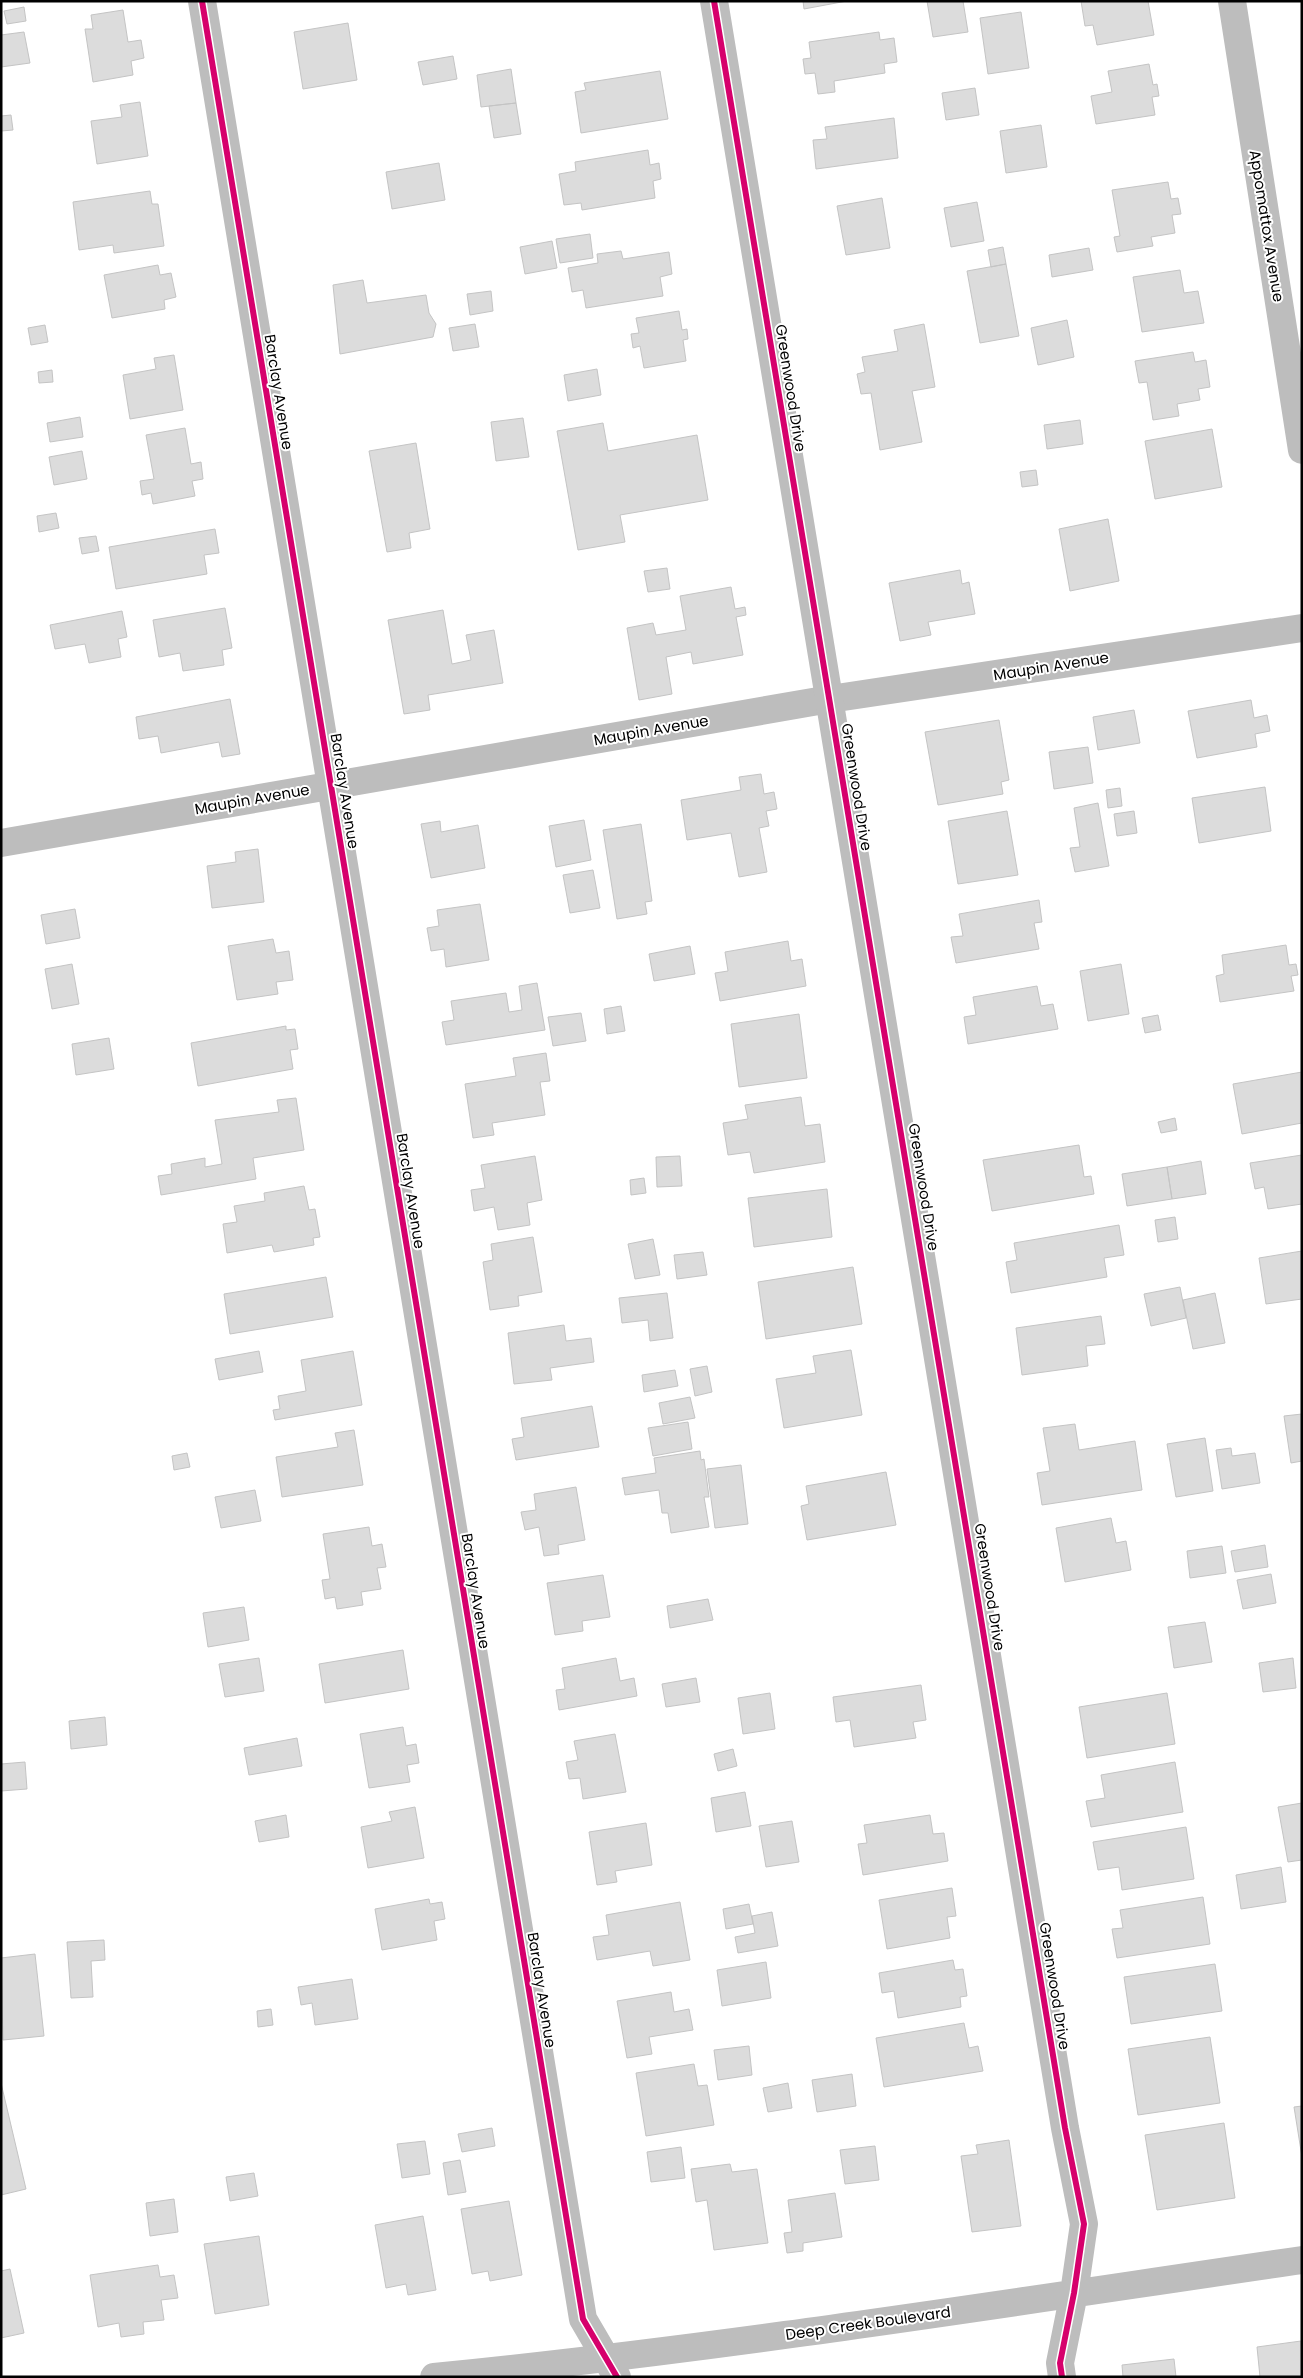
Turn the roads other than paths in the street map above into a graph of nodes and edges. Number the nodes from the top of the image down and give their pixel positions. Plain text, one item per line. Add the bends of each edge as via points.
1 (202, 1) edge
2 (714, 1) edge
3 (1232, 1) edge
4 (1302, 450) edge
5 (1302, 628) edge
6 (830, 699) junction
7 (331, 785) junction
8 (1, 843) edge
9 (1302, 2260) edge
10 (1074, 2293) junction
11 (611, 2367) edge
12 (434, 2377) edge
13 (1062, 2377) edge

1 - 7 street, Barclay Avenue
2 - 6 street, Greenwood Drive
3 - 4 street, Appomattox Avenue
5 - 6 street, Maupin Avenue
6 - 7 street, Maupin Avenue
6 - 10 street, Greenwood Drive via 1084,2224
7 - 8 street, Maupin Avenue
7 - 11 street, Barclay Avenue via 583,2319
9 - 10 street, Deep Creek Boulevard
10 - 11 street, Deep Creek Boulevard via 830,2329
10 - 13 street, Greenwood Drive via 1060,2363
11 - 12 street, Deep Creek Boulevard

